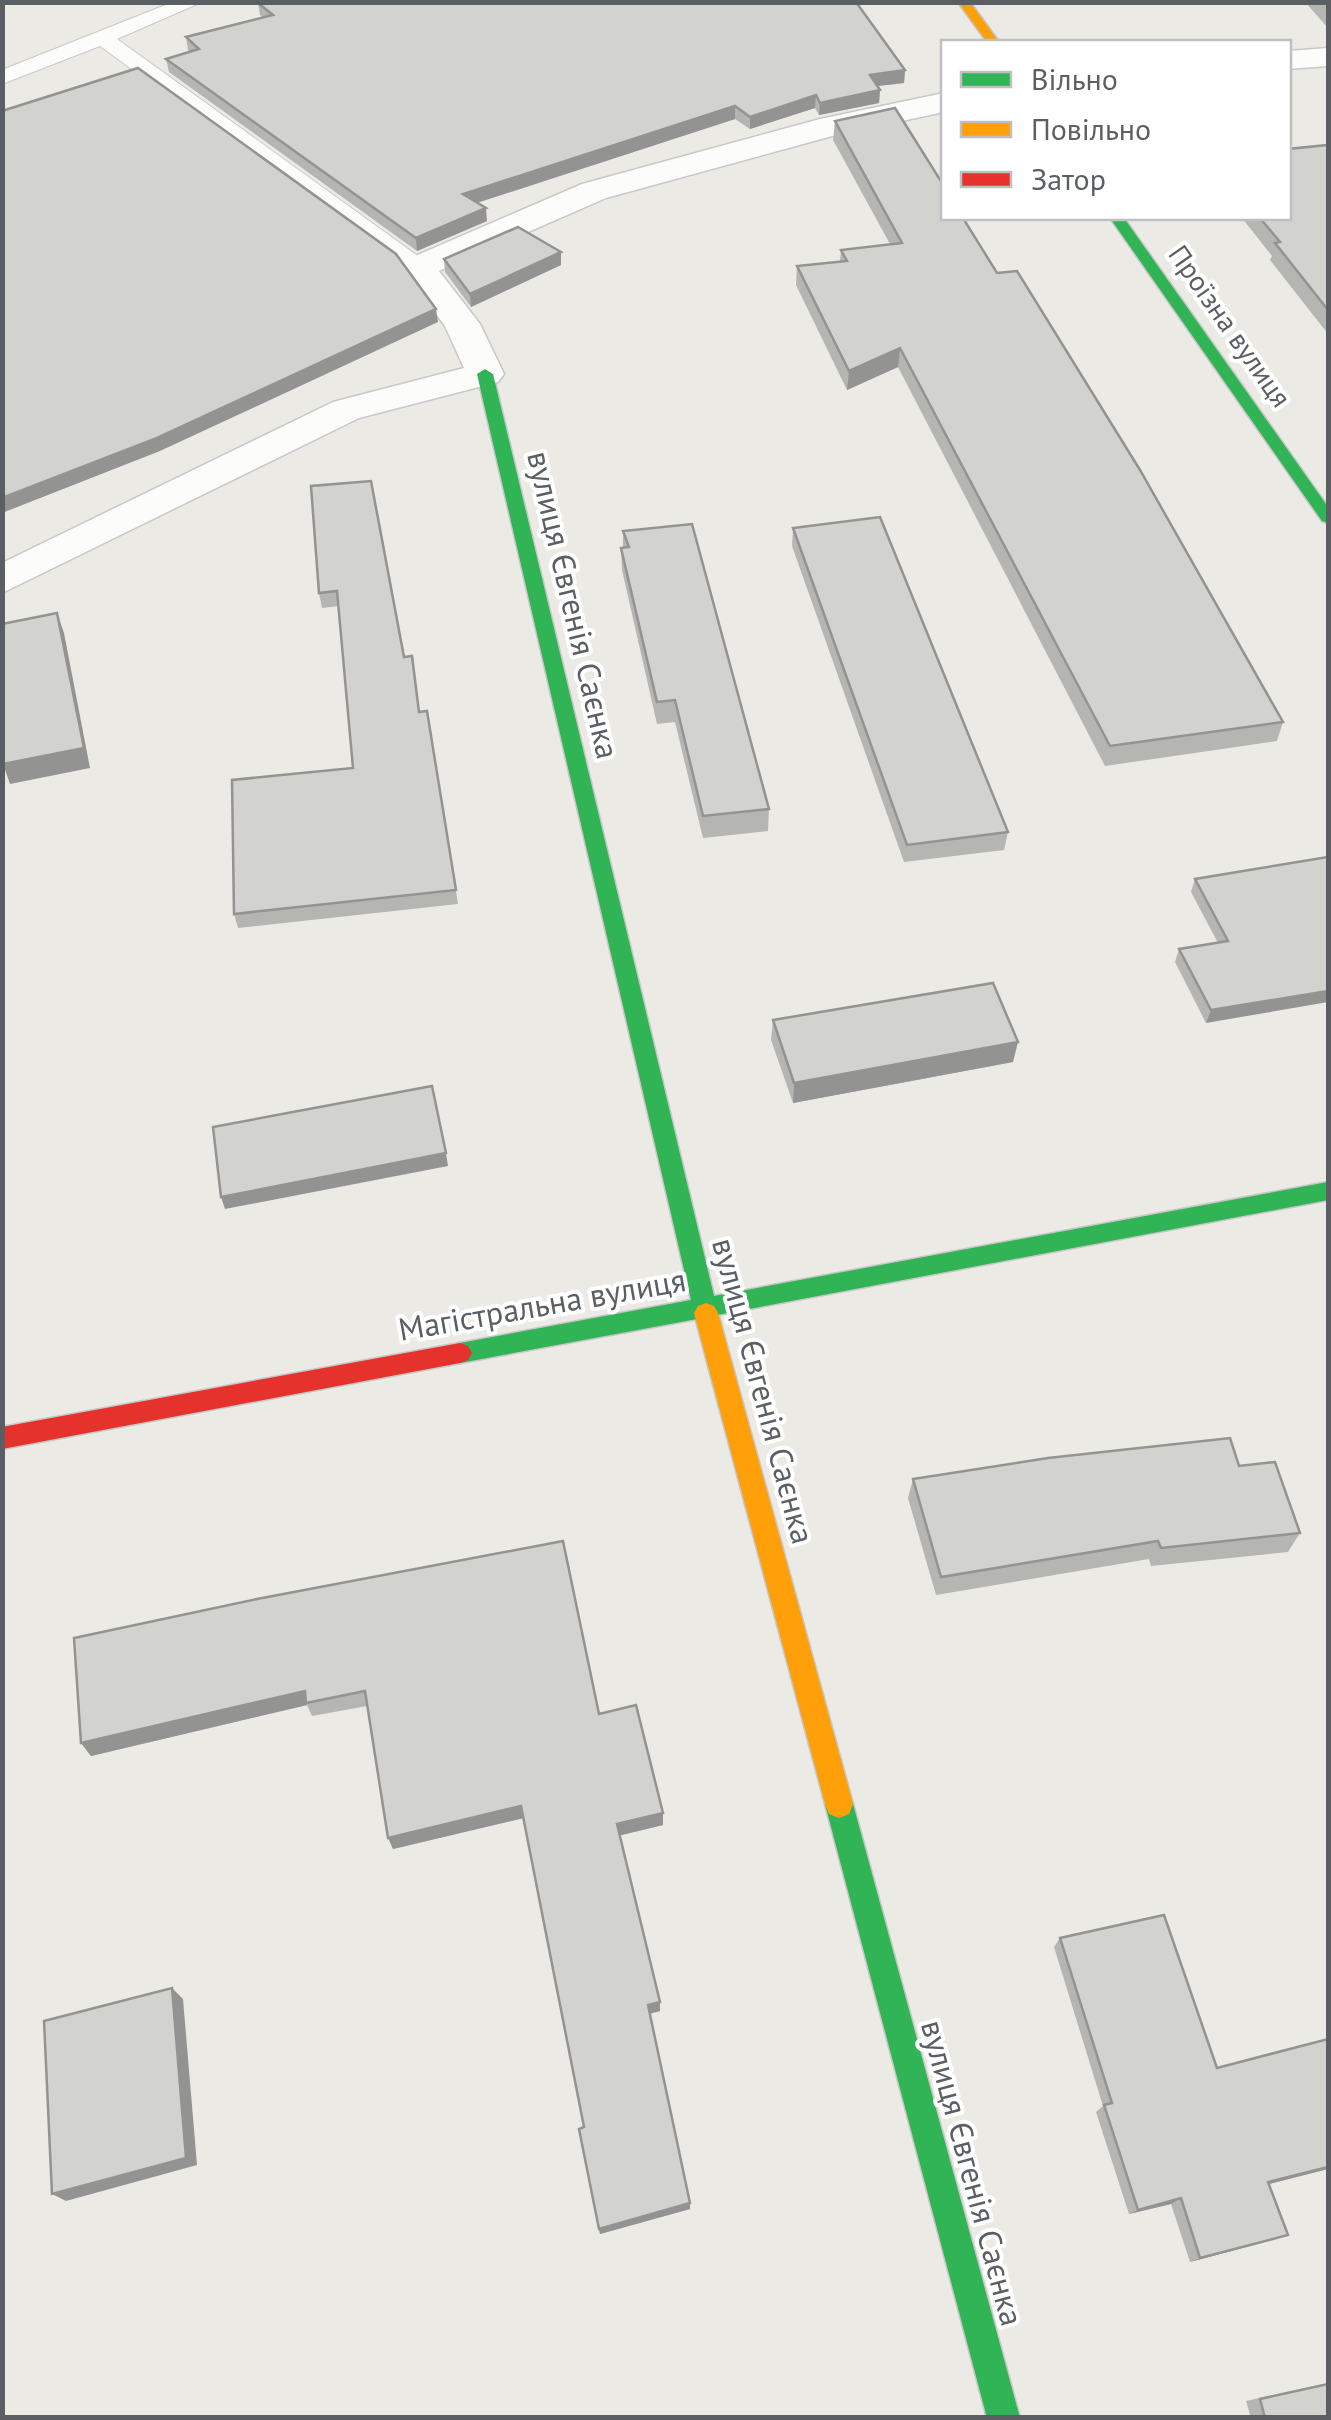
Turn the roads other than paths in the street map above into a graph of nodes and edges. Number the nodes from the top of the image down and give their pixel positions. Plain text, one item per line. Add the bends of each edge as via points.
1 (192, 2) edge
2 (964, 2) edge
3 (102, 38) junction
4 (992, 40) edge
5 (1328, 56) edge
6 (1291, 60) edge
7 (2, 78) edge
8 (941, 103) edge
9 (1118, 220) edge
10 (418, 267) junction
11 (485, 374) junction
12 (1328, 518) edge
13 (2, 580) edge
14 (1328, 1192) edge
15 (705, 1308) junction
16 (2, 1438) edge
17 (1004, 2418) edge

1 - 3 lane
2 - 4 street
3 - 7 lane
3 - 10 lane
5 - 6 street
8 - 10 street via 594,191
9 - 12 street, Проїзна вулиця
10 - 11 street via 462,324
11 - 13 street via 346,410
11 - 15 street, вулиця Євгенія Саєнка
14 - 15 street, Магістральна вулиця
15 - 16 street, Магістральна вулиця
15 - 17 street, вулиця Євгенія Саєнка

